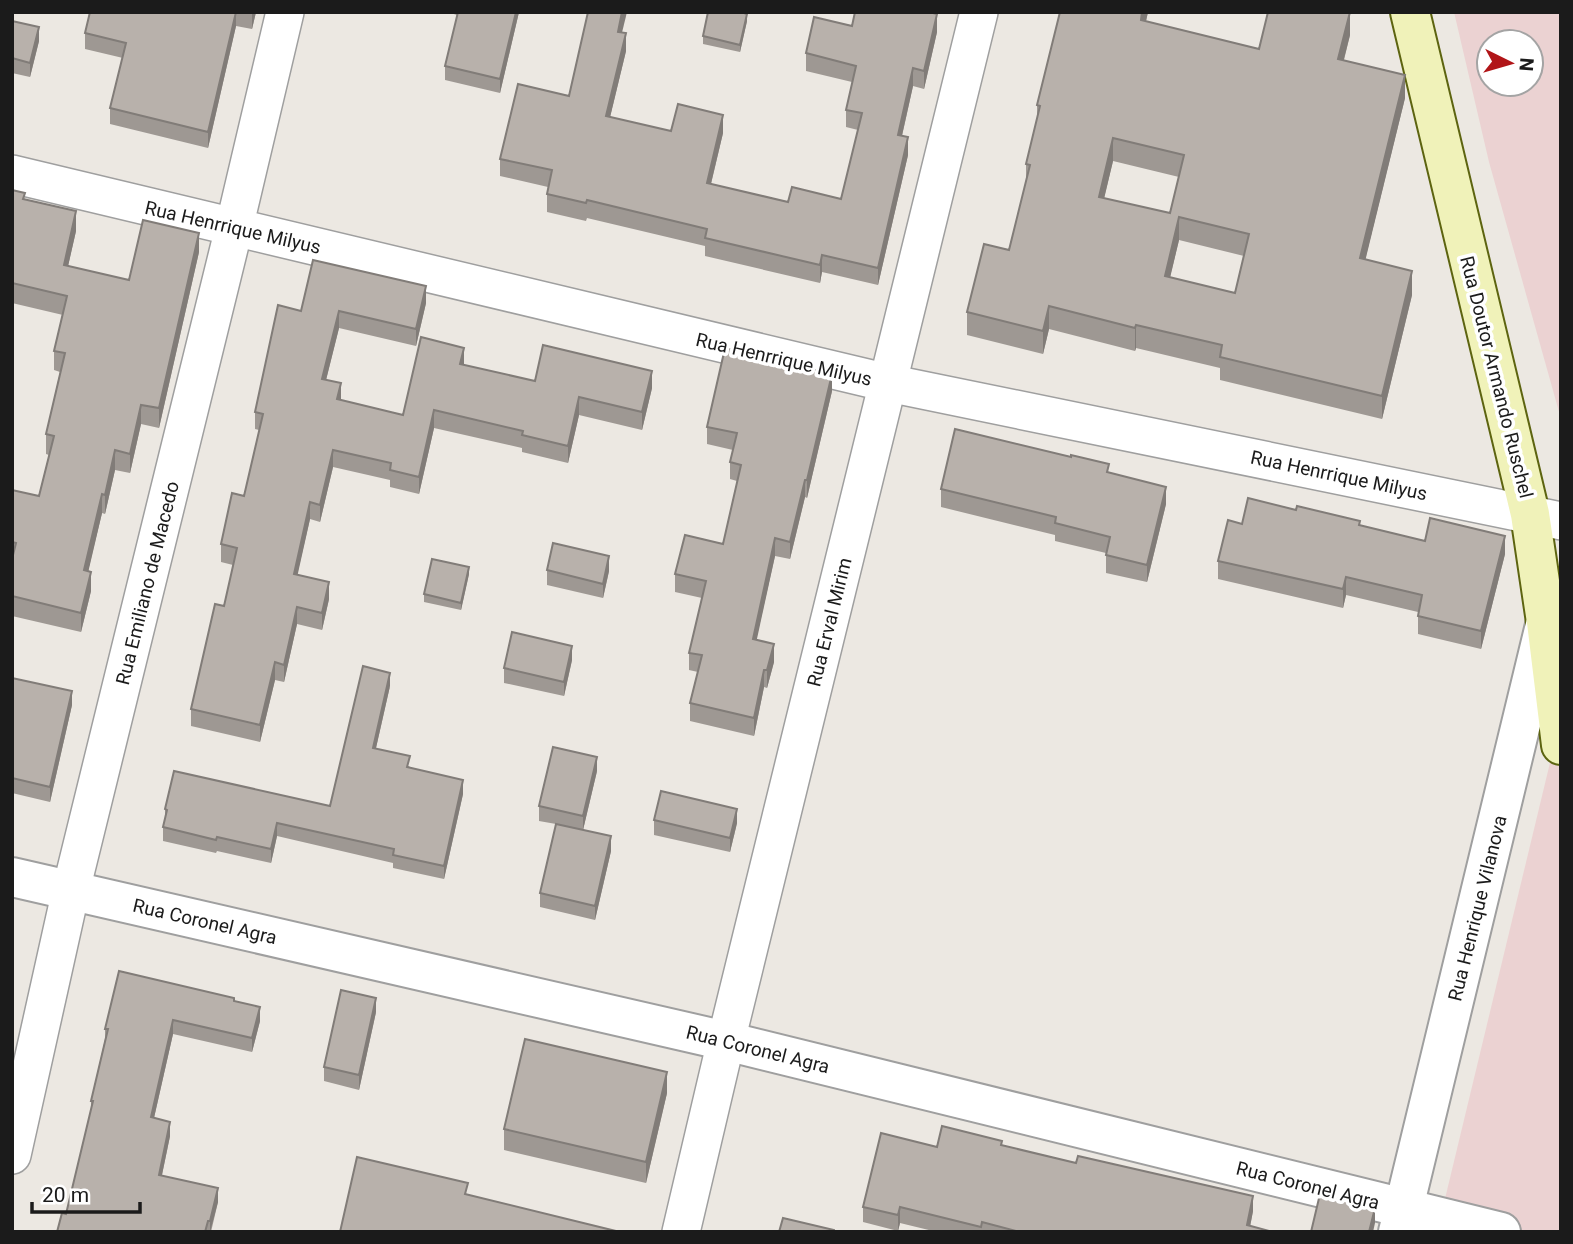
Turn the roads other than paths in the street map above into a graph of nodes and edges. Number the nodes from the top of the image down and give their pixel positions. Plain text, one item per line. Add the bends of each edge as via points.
1 (285, 12) edge
2 (979, 12) edge
3 (1409, 12) edge
4 (12, 174) edge
5 (234, 228) junction
6 (888, 383) junction
7 (1546, 517) edge
8 (1561, 585) edge
9 (1546, 622) junction
10 (1561, 745) edge
11 (12, 877) edge
12 (71, 890) junction
13 (726, 1041) junction
14 (12, 1154) edge
15 (1401, 1220) edge
16 (681, 1232) edge
17 (1501, 1232) edge

1 - 5 street, Rua Emiliano de Macedo
2 - 6 street, Rua Erval Mirim
3 - 7 main road, Rua Doutor Armando Ruschel
4 - 5 street, Rua Henrrique Milyus
5 - 6 street, Rua Henrrique Milyus
5 - 12 street, Rua Emiliano de Macedo
6 - 7 street, Rua Henrrique Milyus
6 - 13 street, Rua Erval Mirim
7 - 9 main road, Rua Doutor Armando Ruschel
8 - 9 street, Rua Henrique Vilanova
9 - 10 main road, Rua Doutor Armando Ruschel
9 - 15 street, Rua Henrique Vilanova
11 - 12 street, Rua Coronel Agra
12 - 13 street, Rua Coronel Agra
12 - 14 street, Rua Emiliano de Macedo
13 - 15 street, Rua Coronel Agra
13 - 16 street, Rua Erval Mirim
15 - 17 street, Rua Coronel Agra

